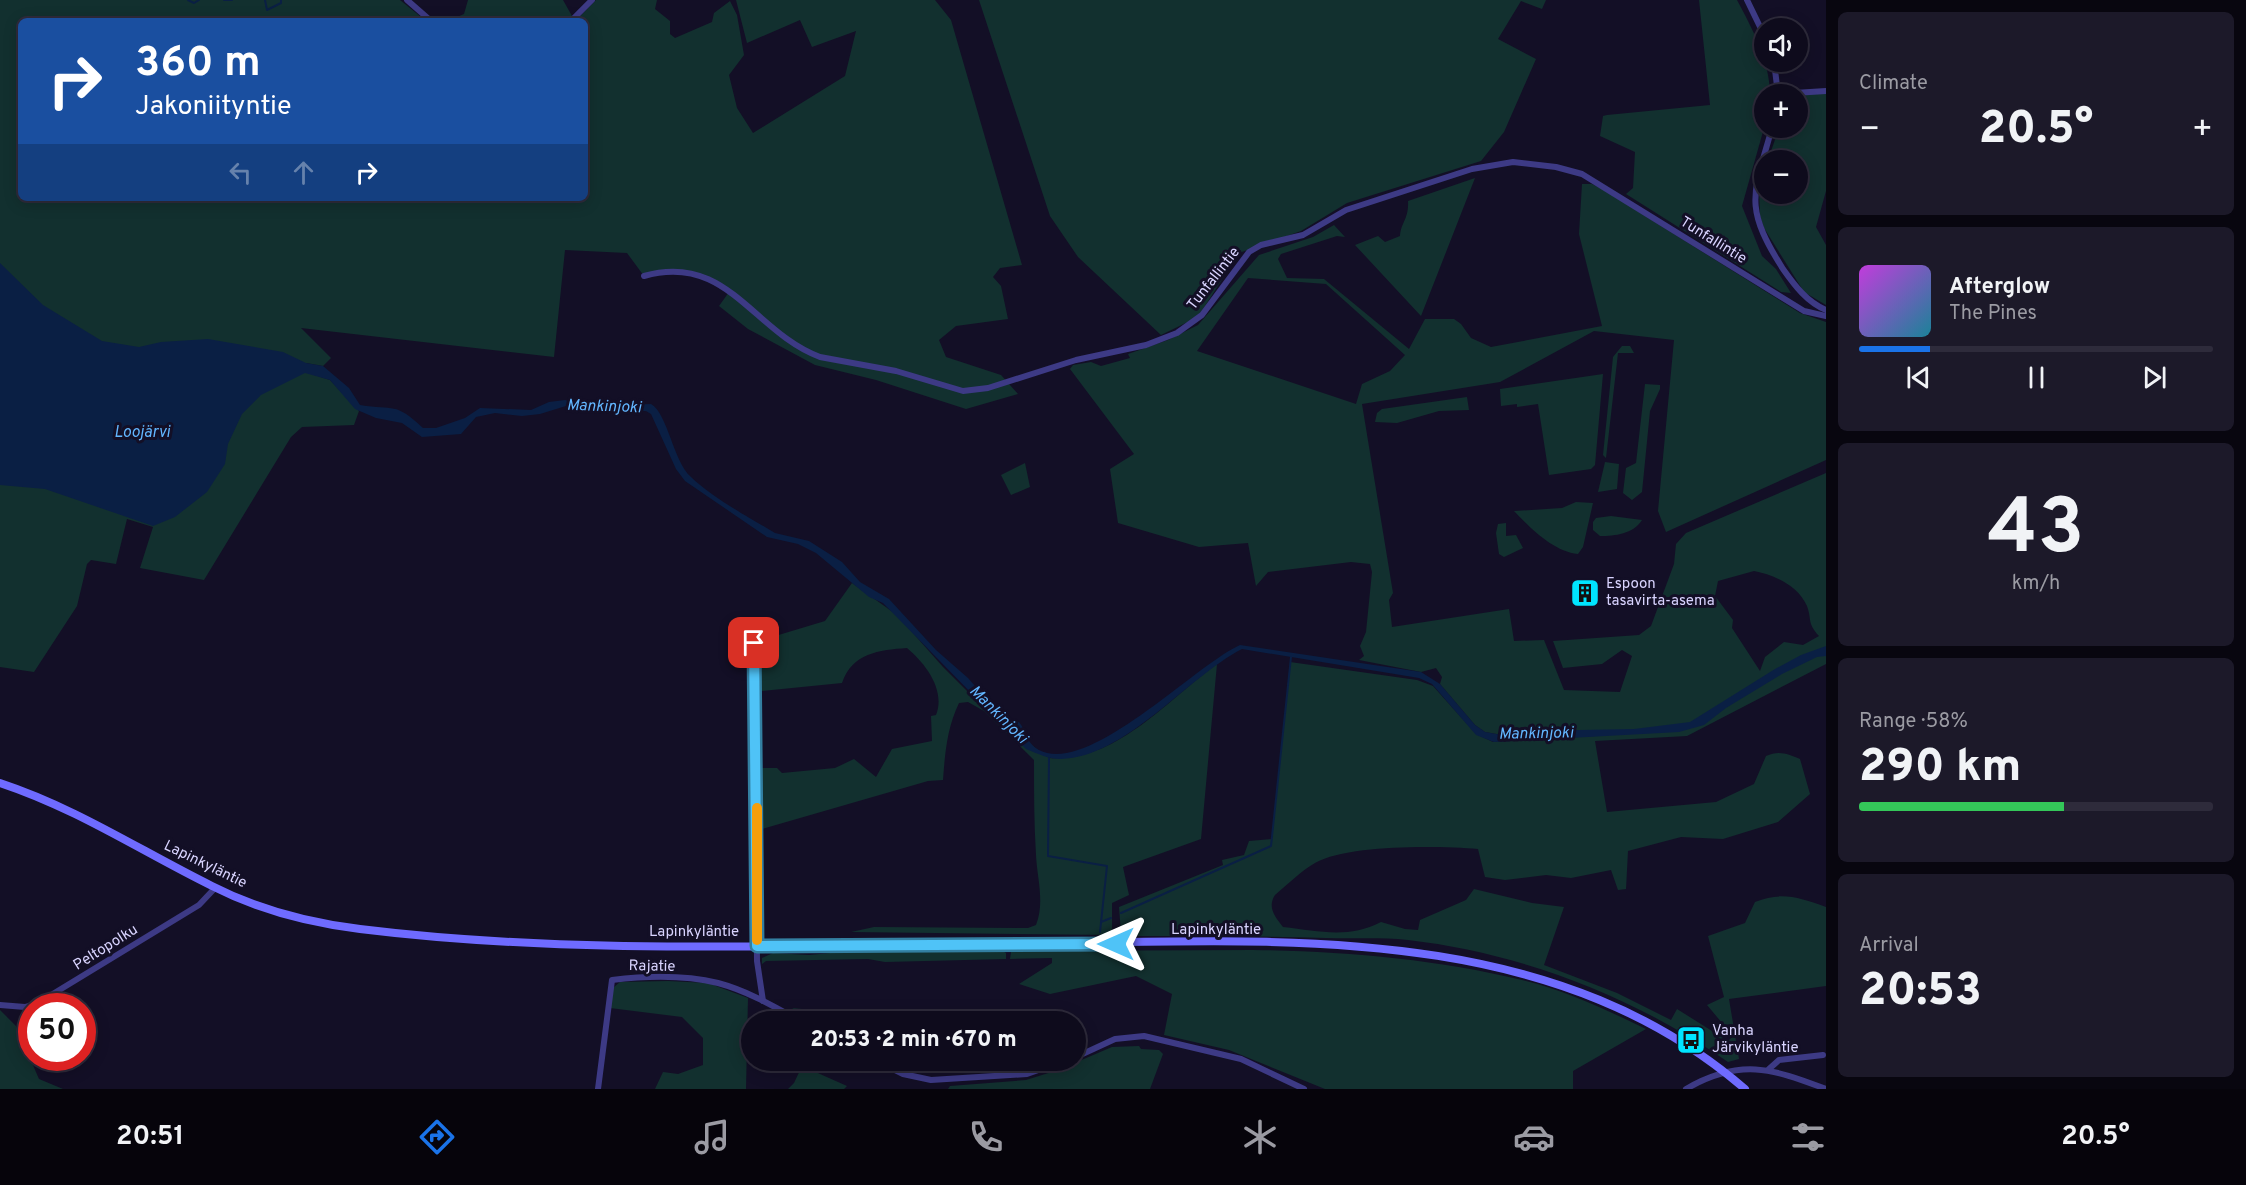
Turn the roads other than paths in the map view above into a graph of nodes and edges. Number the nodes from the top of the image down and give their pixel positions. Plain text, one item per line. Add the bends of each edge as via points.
1 (407, 0) edge
2 (592, 0) edge
3 (1747, 0) edge
4 (428, 18) edge
5 (574, 18) edge
6 (1756, 18) edge
7 (1826, 91) edge
8 (1808, 92) edge
9 (1770, 138) edge
10 (644, 276) dead end
11 (1826, 310) edge
12 (1826, 316) edge
13 (754, 643) dead end
14 (0, 783) edge
15 (215, 888) junction
16 (757, 946) junction
17 (763, 1001) junction
18 (0, 1005) edge
19 (782, 1011) edge
20 (1086, 1052) edge
21 (1823, 1054) dead end
22 (1769, 1069) junction
23 (897, 1071) edge
24 (1036, 1071) edge
25 (1725, 1072) junction
26 (598, 1089) edge
27 (1304, 1089) edge
28 (1686, 1089) edge
29 (1745, 1089) edge
30 (1826, 1089) edge

1 - 4 street
2 - 5 street
3 - 6 street
7 - 8 street
9 - 11 street via 1755,198 1758,225 1791,280 1806,298
10 - 12 street, Tunfallintie via 667,271 706,277 736,296 780,337 806,352 974,391 1098,354 1146,345 1177,333 1202,315 1243,258 1261,245 1303,235 1346,210 1385,196 1472,169 1513,162 1582,174 1804,311
13 - 16 street
14 - 15 main road, Lapinkyläntie via 82,815
15 - 16 main road, Lapinkyläntie via 316,921 409,934 549,942
15 - 18 street, Peltopolku via 199,905 44,1000 25,1007
16 - 17 street
16 - 25 main road, Lapinkyläntie via 1268,943 1415,952 1502,967 1572,988 1667,1033
17 - 19 street
17 - 26 street, Rajatie via 706,981 612,980
20 - 27 street via 1115,1039 1144,1036 1241,1059
21 - 22 street via 1779,1060
22 - 25 street
22 - 30 street
23 - 24 street via 931,1080
25 - 28 street
25 - 29 main road, Lapinkyläntie

